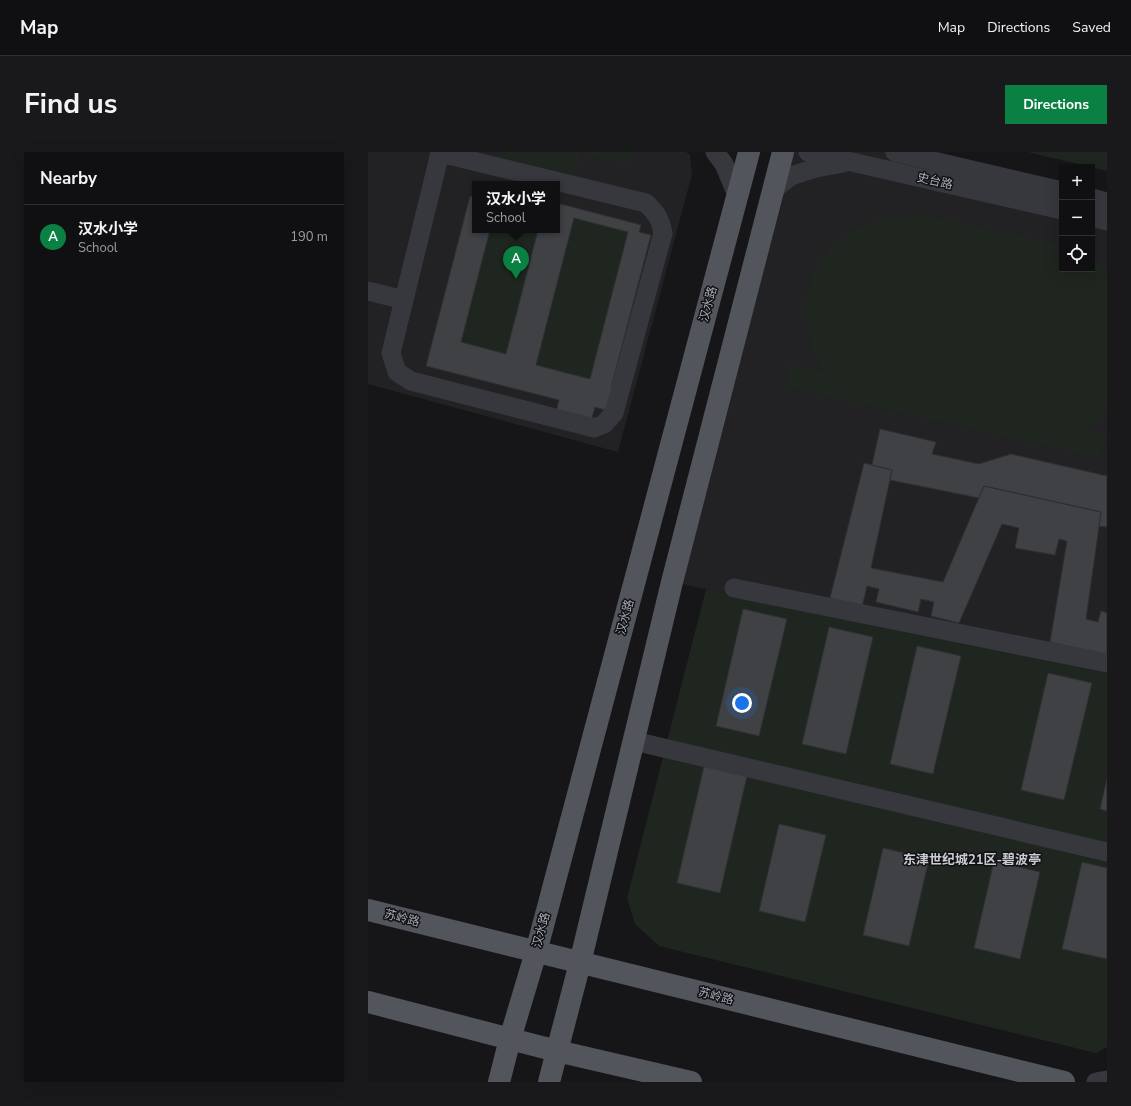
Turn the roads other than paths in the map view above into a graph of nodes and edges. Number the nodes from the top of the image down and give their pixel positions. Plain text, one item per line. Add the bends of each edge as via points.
1 (440, 152) edge
2 (715, 152) edge
3 (749, 152) edge
4 (782, 152) edge
5 (808, 152) edge
6 (895, 152) edge
7 (850, 162) junction
8 (557, 181) edge
9 (560, 182) edge
10 (773, 190) junction
11 (1059, 190) edge
12 (737, 195) junction
13 (1095, 199) edge
14 (1107, 202) edge
15 (1059, 209) edge
16 (1095, 218) edge
17 (1107, 221) edge
18 (368, 291) edge
19 (404, 300) junction
20 (734, 588) dead end
21 (1107, 663) edge
22 (634, 741) junction
23 (1107, 852) edge
24 (368, 910) edge
25 (536, 952) junction
26 (580, 962) junction
27 (368, 1002) edge
28 (510, 1039) junction
29 (557, 1051) junction
30 (1107, 1080) edge
31 (499, 1082) edge
32 (549, 1082) edge
33 (691, 1082) edge
34 (1064, 1082) edge
35 (1096, 1082) edge

1 - 8 street
1 - 19 street
2 - 12 street via 724,164
3 - 12 main road, 汉水路
4 - 10 main road
5 - 7 street, 史台路
6 - 11 street, 史台路
7 - 10 street via 816,168 791,176
7 - 15 street, 史台路
9 - 19 street via 646,203 660,220 663,233 614,413 604,424 594,428 412,381 397,372 391,353
10 - 22 main road via 672,582
12 - 25 main road, 汉水路
13 - 14 street
16 - 17 street
18 - 19 street
20 - 21 street
22 - 23 street
22 - 26 main road
24 - 25 main road, 苏岭路
25 - 26 main road, 苏岭路
25 - 28 main road, 汉水路
26 - 29 main road
26 - 34 main road, 苏岭路
27 - 28 main road
28 - 29 main road
28 - 31 main road, 汉水路
29 - 32 main road
29 - 33 main road
30 - 35 street

